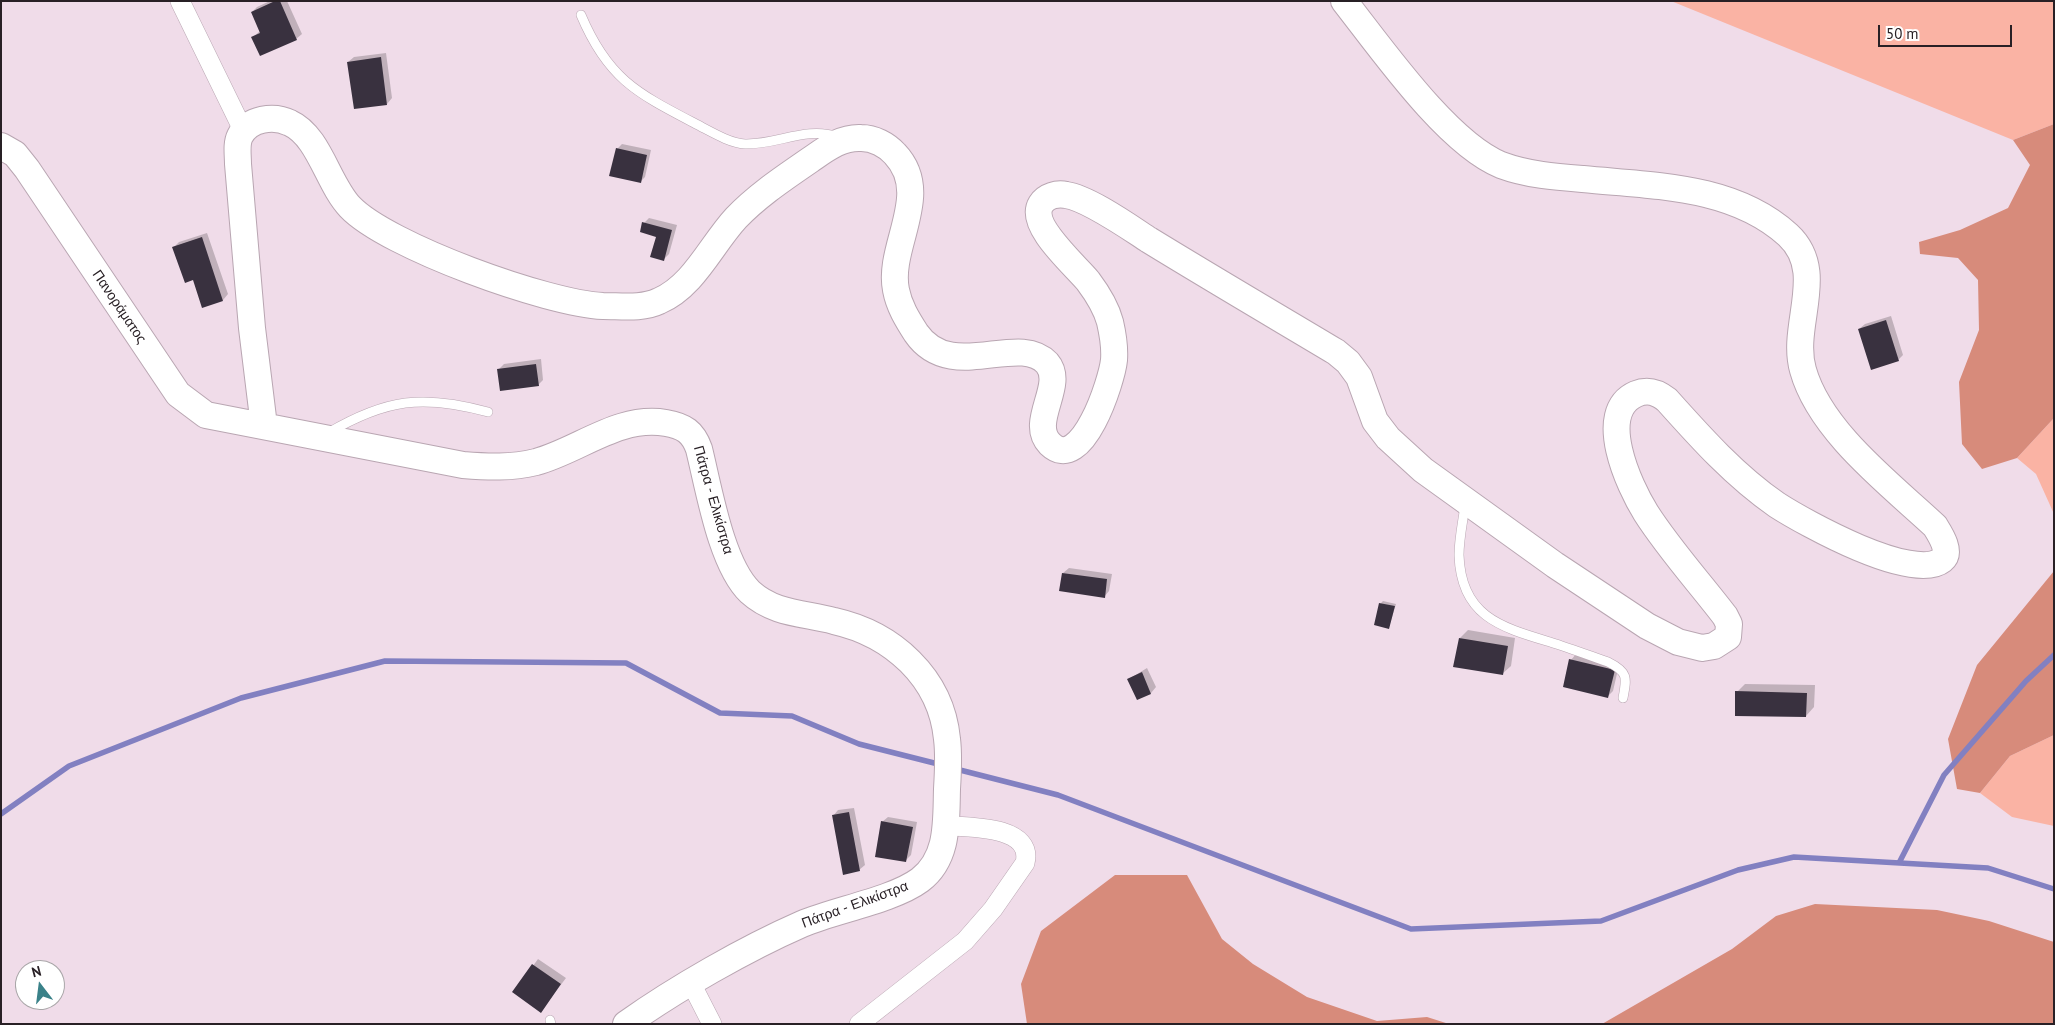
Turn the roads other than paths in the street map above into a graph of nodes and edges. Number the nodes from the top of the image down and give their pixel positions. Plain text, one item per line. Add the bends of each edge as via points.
1 (180, 1) edge
2 (1344, 1) edge
3 (582, 15) dead end
4 (243, 130) junction
5 (846, 140) junction
6 (1, 146) edge
7 (488, 412) dead end
8 (264, 426) junction
9 (322, 437) junction
10 (1465, 500) junction
11 (1624, 698) dead end
12 (948, 826) junction
13 (691, 983) junction
14 (626, 1024) edge
15 (712, 1024) edge
16 (859, 1024) edge

1 - 4 street
2 - 10 street via 1400,72 1456,135 1478,152 1541,176 1681,188 1731,202 1764,216 1789,236 1803,255 1807,273 1807,304 1800,336 1803,368 1813,395 1840,435 1885,482 1935,526 1944,544 1945,557 1934,564 1894,562 1859,549 1777,505 1720,458 1667,400 1649,391 1626,400 1620,408 1616,419 1617,442 1646,512 1725,616 1729,632 1723,642 1714,646 1693,646 1647,626
3 - 5 lane via 592,40 625,83 648,99 707,129 744,144 819,132
4 - 5 street via 255,122 270,119 286,120 297,126 310,140 343,199 361,217 440,258 521,289 588,305 636,307 658,302 673,293 686,282 752,202 831,146
4 - 8 street via 238,144 239,176
5 - 10 street via 863,138 885,146 898,156 908,175 910,200 906,228 894,272 897,294 916,333 927,344 954,357 1020,352 1043,360 1051,368 1052,379 1044,434 1056,448 1069,448 1082,441 1092,425 1114,363 1114,343 1106,310 1088,282 1053,242 1038,217 1042,202 1048,197 1063,194 1109,215 1336,352 1359,377 1368,406 1388,438 1423,470
6 - 8 street, Πανοράματος via 15,154 27,169 178,394 206,415
7 - 9 lane via 417,401 391,404 366,413
8 - 9 street, Πάτρα - Ελικίστρα
9 - 12 street, Πάτρα - Ελικίστρα via 463,465 516,467 561,454 607,431 642,420 688,429 699,449 729,559 750,591 766,603 789,613 854,626 880,637 896,648 930,687 947,738
10 - 11 lane via 1459,554 1462,572 1480,610 1503,627 1620,668 1625,676
12 - 13 street, Πάτρα - Ελικίστρα via 936,863 918,882 803,924
12 - 16 street via 996,830 1010,835 1022,843 1025,862 993,910 965,941
13 - 14 street, Πάτρα - Ελικίστρα
13 - 15 street

